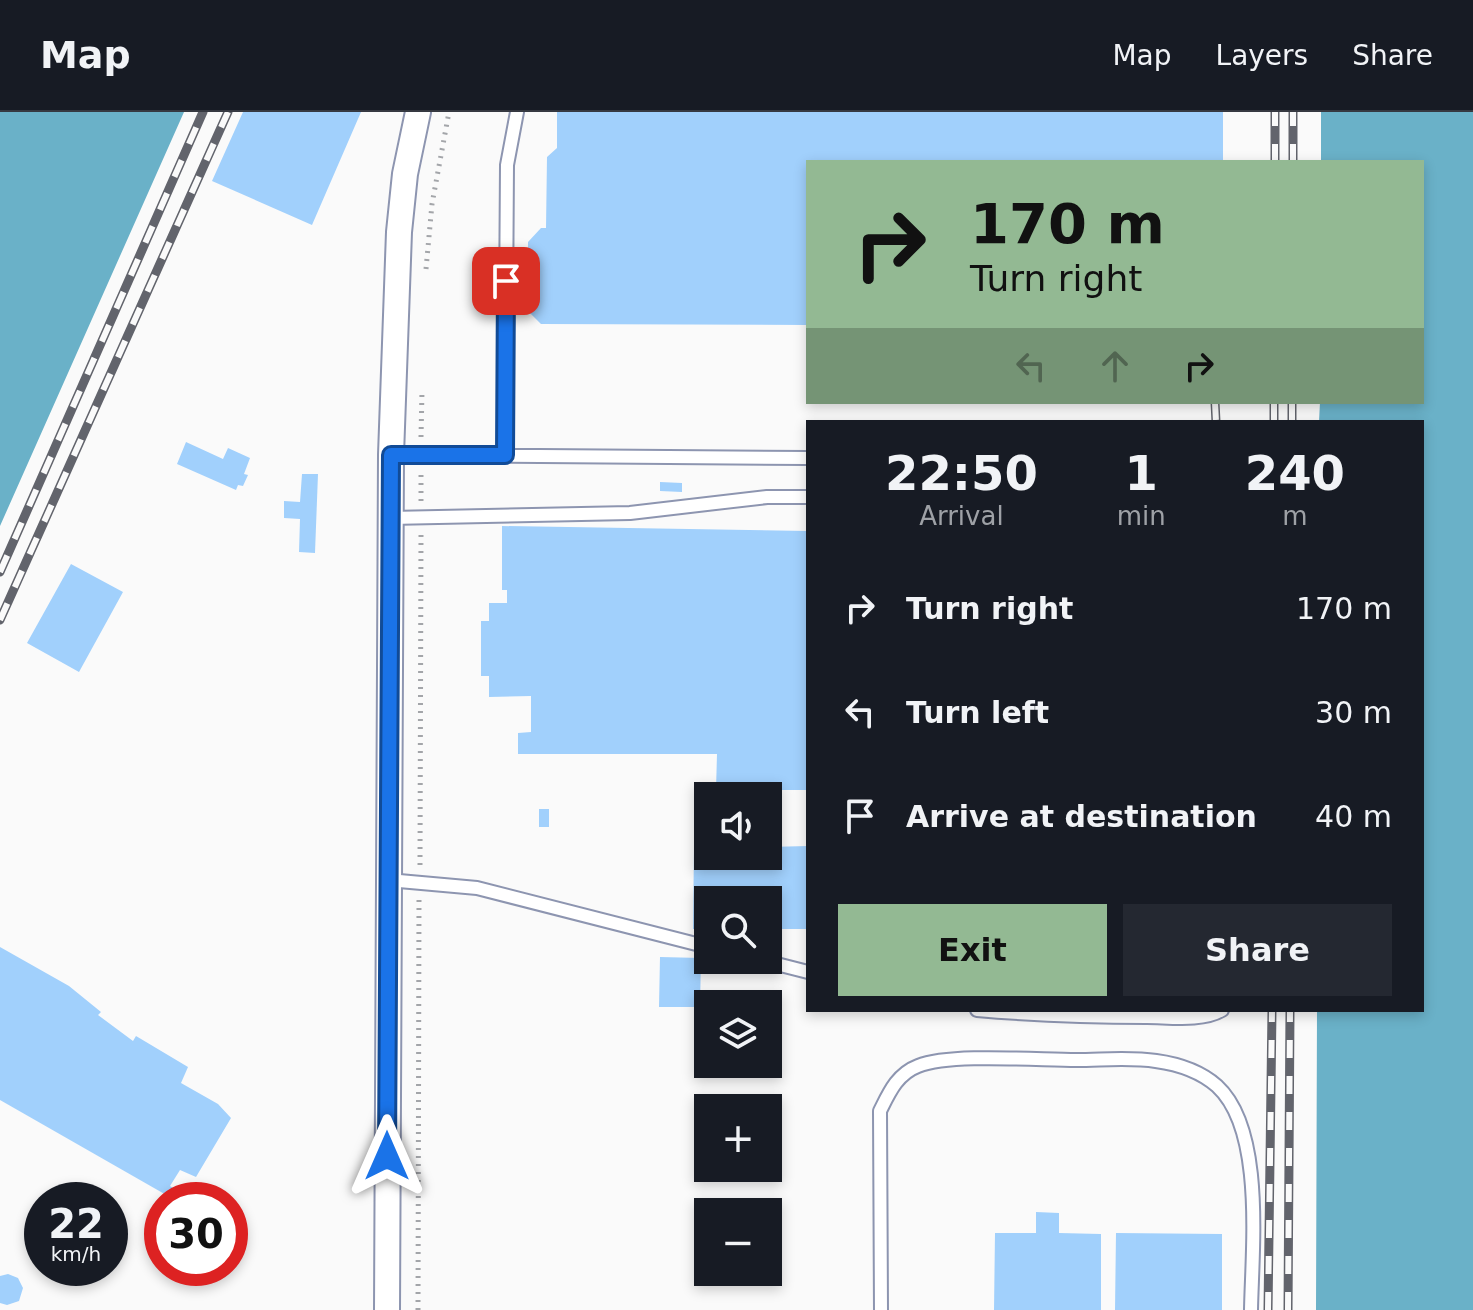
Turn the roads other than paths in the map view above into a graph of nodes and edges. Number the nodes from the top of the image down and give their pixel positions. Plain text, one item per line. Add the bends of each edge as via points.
1 (418, 112) edge
2 (517, 112) edge
3 (391, 455) junction
4 (505, 455) junction
5 (806, 458) edge
6 (806, 497) edge
7 (390, 518) junction
8 (388, 880) junction
9 (694, 943) edge
10 (782, 965) edge
11 (806, 971) edge
12 (1002, 1012) edge
13 (1219, 1012) edge
14 (387, 1310) edge
15 (881, 1310) edge
16 (1251, 1310) edge

1 - 3 street via 399,232
2 - 4 lane via 507,165
3 - 4 lane
3 - 7 street
4 - 5 lane
6 - 7 lane via 630,513
7 - 8 street
8 - 9 lane via 477,888
8 - 14 street
10 - 11 lane
12 - 13 lane via 1065,1017 1191,1017
15 - 16 lane via 880,1111 893,1084 917,1066 982,1060 1155,1061 1192,1069 1218,1087 1238,1118 1252,1178

